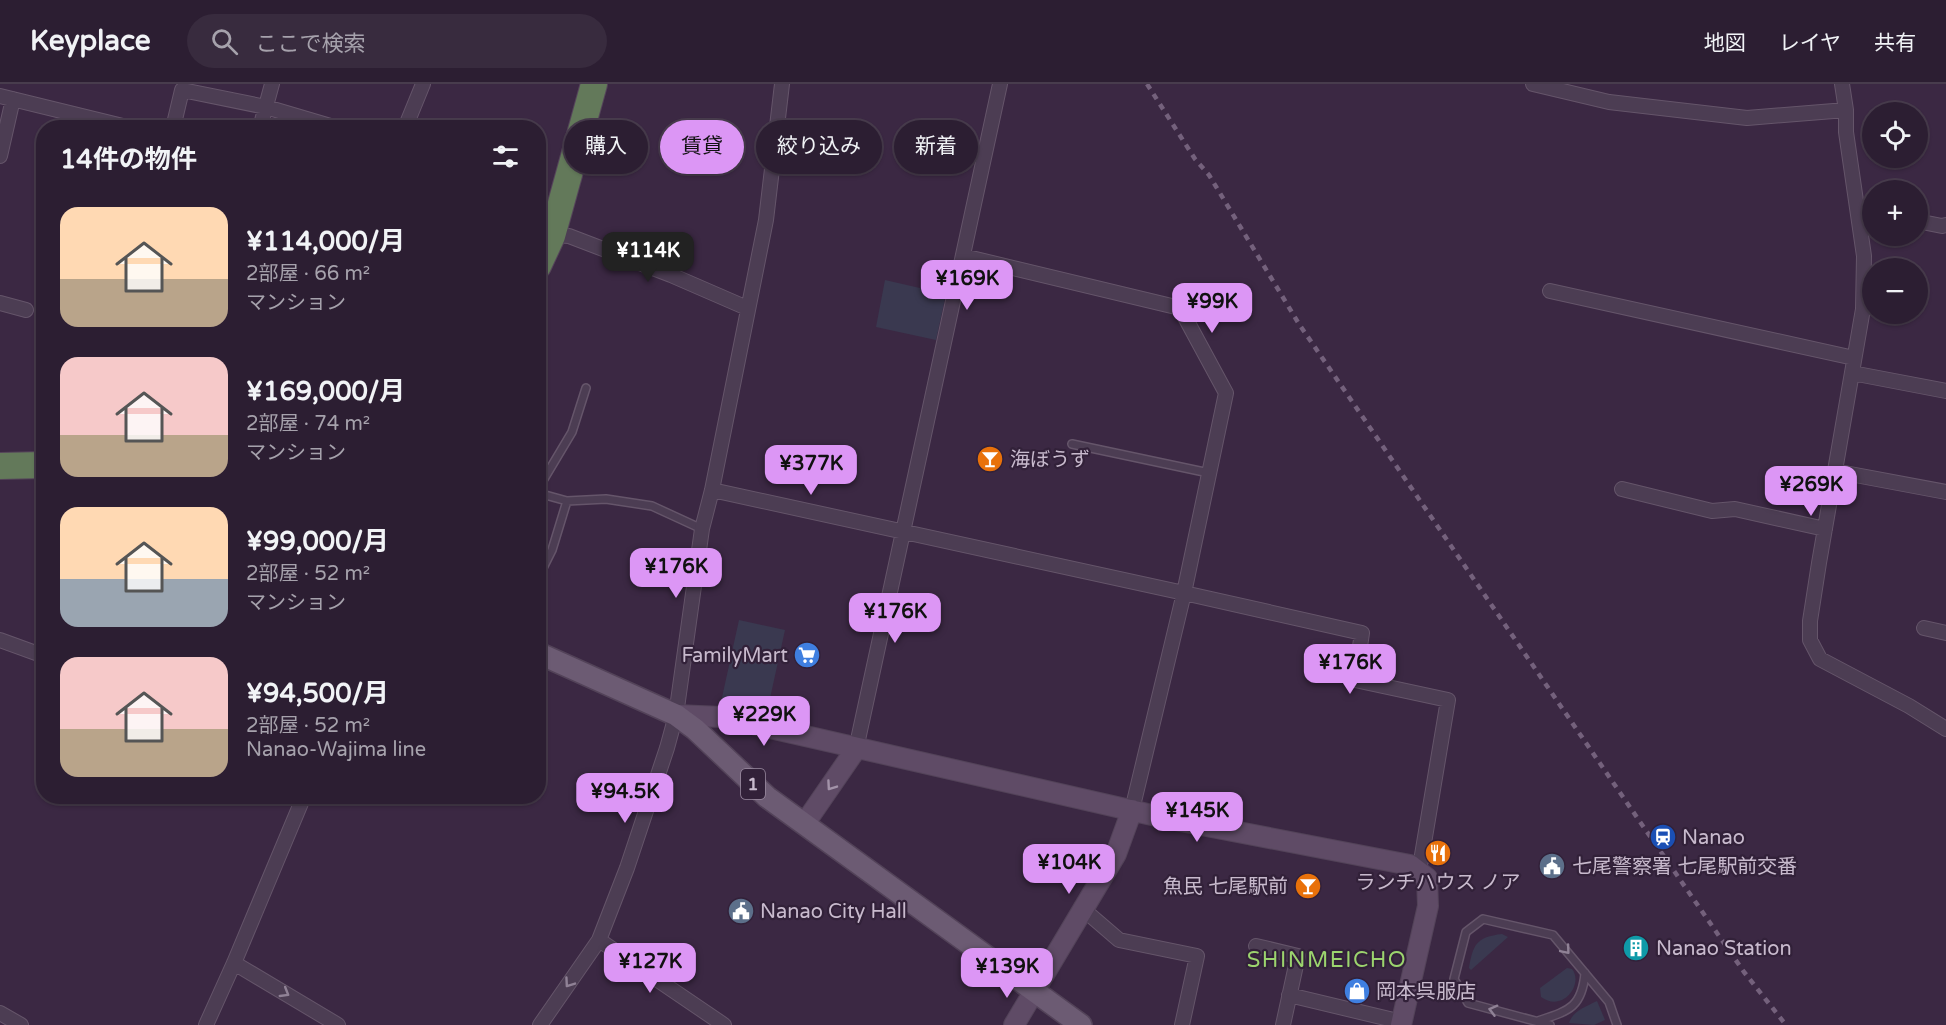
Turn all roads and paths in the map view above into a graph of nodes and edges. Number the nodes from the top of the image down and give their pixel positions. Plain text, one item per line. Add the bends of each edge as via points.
1 (272, 84) edge
2 (423, 84) edge
3 (594, 84) edge
4 (782, 84) edge
5 (1000, 84) edge
6 (1533, 84) edge
7 (1842, 84) edge
8 (7, 97) edge
9 (266, 107) junction
10 (1846, 110) junction
11 (99, 120) edge
12 (175, 120) edge
13 (262, 120) edge
14 (309, 120) edge
15 (408, 120) edge
16 (0, 156) edge
17 (1862, 201) edge
18 (1928, 223) edge
19 (1946, 225) edge
20 (546, 232) edge
21 (546, 235) edge
22 (1864, 246) edge
23 (963, 256) junction
24 (1550, 291) dead end
25 (0, 303) edge
26 (747, 308) junction
27 (26, 310) dead end
28 (1854, 358) junction
29 (1852, 373) junction
30 (586, 388) dead end
31 (1946, 391) edge
32 (1072, 444) dead end
33 (36, 465) edge
34 (0, 466) edge
35 (1834, 471) junction
36 (1209, 473) junction
37 (546, 477) edge
38 (1622, 489) dead end
39 (712, 490) junction
40 (1946, 492) edge
41 (546, 494) edge
42 (567, 501) junction
43 (1825, 528) junction
44 (702, 529) junction
45 (904, 532) junction
46 (546, 562) edge
47 (1184, 593) junction
48 (1924, 628) dead end
49 (1946, 633) edge
50 (0, 640) edge
51 (36, 653) edge
52 (546, 657) edge
53 (676, 715) junction
54 (1946, 729) edge
55 (856, 749) junction
56 (301, 804) edge
57 (1132, 810) junction
58 (805, 823) junction
59 (1410, 865) junction
60 (1083, 909) junction
61 (599, 940) junction
62 (1256, 946) dead end
63 (234, 963) junction
64 (1585, 972) junction
65 (1033, 992) junction
66 (1289, 995) junction
67 (0, 1013) edge
68 (1537, 1022) junction
69 (720, 1024) edge
70 (1402, 1024) edge
71 (21, 1025) edge
72 (206, 1025) edge
73 (338, 1025) edge
74 (540, 1025) edge
75 (1014, 1025) edge
76 (1081, 1025) edge
77 (1182, 1025) edge
78 (1283, 1025) edge
79 (1550, 1025) edge
80 (1617, 1025) edge

1 - 9 street
2 - 15 street
3 - 20 highway
4 - 26 street via 766,220
5 - 23 street
6 - 10 street via 1609,102 1747,118
7 - 10 street
8 - 11 street
8 - 16 street
9 - 12 street via 182,90
9 - 13 street
9 - 14 street
10 - 17 street via 1845,132
18 - 19 street
21 - 26 street via 569,236
22 - 28 street via 1863,309
23 - 36 street via 1180,308 1226,393
23 - 45 street
24 - 28 street
25 - 27 street
26 - 39 street
28 - 29 street
29 - 31 street
29 - 35 street
30 - 37 lane via 572,432
32 - 36 lane
33 - 34 highway
35 - 40 street
35 - 43 street
36 - 47 street
38 - 43 street via 1712,511 1735,509
39 - 44 street
39 - 45 street
41 - 42 lane
42 - 44 lane via 606,499 652,506
42 - 46 lane
43 - 54 street via 1810,621 1810,640 1820,659
44 - 53 street
45 - 47 street
45 - 55 street
47 - 57 street
47 - 59 street via 1362,633 1355,680 1448,700 1421,861
48 - 49 street
50 - 51 street
52 - 53 main road, 1
53 - 55 street via 722,717
53 - 58 main road, 1 via 767,797
53 - 61 street via 627,868
55 - 57 street
55 -> 58 street
56 - 63 street
57 - 59 street
57 - 60 street via 1116,854
58 - 65 main road, 1
59 - 70 street via 1427,878 1428,906
60 - 65 street
60 - 77 street via 1119,940 1197,956
61 - 69 street
61 -> 74 street
62 - 66 street via 1298,956
63 - 72 street
63 -> 73 street
64 - 68 lane via 1584,988 1575,1004
68 -> 64 lane via 1468,1003 1454,979 1466,932 1483,919 1553,935
64 - 80 lane via 1609,1002
65 - 75 street
65 - 76 main road, 1
66 - 70 street
66 - 78 street
67 - 71 street
68 - 79 lane

